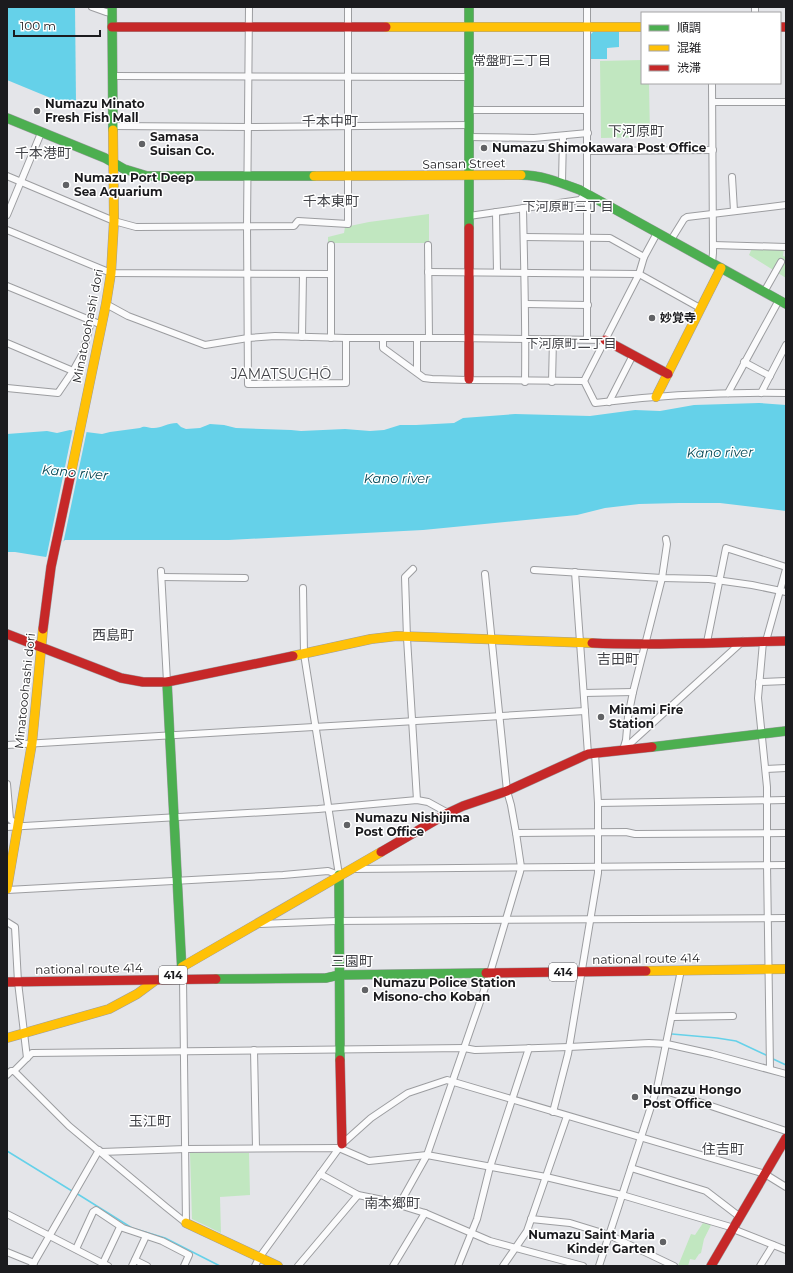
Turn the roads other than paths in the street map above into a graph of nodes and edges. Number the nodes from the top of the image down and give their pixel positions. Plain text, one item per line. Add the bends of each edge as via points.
1 (92, 7) edge
2 (249, 7) edge
3 (348, 7) edge
4 (469, 7) edge
5 (587, 7) edge
6 (112, 10) edge
7 (112, 27) junction
8 (469, 27) junction
9 (641, 27) edge
10 (249, 28) junction
11 (348, 28) junction
12 (587, 28) junction
13 (113, 76) junction
14 (249, 77) junction
15 (348, 77) junction
16 (469, 77) junction
17 (712, 84) edge
18 (713, 102) junction
19 (786, 102) edge
20 (470, 110) junction
21 (587, 110) junction
22 (7, 118) edge
23 (470, 125) junction
24 (113, 126) junction
25 (347, 126) junction
26 (248, 127) junction
27 (41, 133) junction
28 (588, 133) junction
29 (563, 136) junction
30 (470, 137) junction
31 (713, 150) junction
32 (588, 151) junction
33 (113, 163) junction
34 (7, 176) edge
35 (247, 176) junction
36 (347, 176) junction
37 (469, 176) junction
38 (732, 177) dead end
39 (21, 182) junction
40 (562, 182) junction
41 (586, 193) junction
42 (786, 205) edge
43 (523, 208) junction
44 (734, 211) junction
45 (496, 212) junction
46 (713, 214) junction
47 (7, 215) edge
48 (469, 216) junction
49 (114, 220) junction
50 (247, 226) junction
51 (7, 230) edge
52 (657, 233) junction
53 (524, 238) junction
54 (587, 238) junction
55 (671, 240) junction
56 (331, 245) dead end
57 (428, 245) dead end
58 (713, 245) junction
59 (786, 247) edge
60 (644, 257) junction
61 (781, 262) dead end
62 (712, 263) junction
63 (721, 268) junction
64 (428, 272) junction
65 (469, 272) junction
66 (497, 272) junction
67 (524, 272) junction
68 (111, 273) junction
69 (247, 273) junction
70 (303, 274) junction
71 (331, 274) junction
72 (587, 274) junction
73 (639, 274) junction
74 (7, 286) edge
75 (764, 292) junction
76 (782, 302) edge
77 (106, 304) junction
78 (526, 304) junction
79 (588, 305) junction
80 (700, 308) junction
81 (91, 321) junction
82 (102, 325) junction
83 (302, 337) junction
84 (248, 338) junction
85 (331, 338) junction
86 (346, 338) junction
87 (383, 338) junction
88 (417, 338) junction
89 (429, 338) junction
90 (468, 338) junction
91 (526, 338) junction
92 (553, 339) junction
93 (587, 339) junction
94 (605, 340) junction
95 (7, 343) edge
96 (786, 346) edge
97 (784, 354) edge
98 (633, 355) junction
99 (744, 362) junction
100 (73, 371) junction
101 (417, 372) junction
102 (668, 374) junction
103 (770, 376) junction
104 (469, 379) junction
105 (584, 381) junction
106 (525, 382) junction
107 (552, 382) junction
108 (7, 388) edge
109 (728, 393) junction
110 (761, 393) junction
111 (786, 393) edge
112 (656, 397) junction
113 (609, 402) junction
114 (666, 539) dead end
115 (786, 568) edge
116 (413, 569) dead end
117 (534, 570) dead end
118 (575, 572) junction
119 (485, 574) dead end
120 (245, 578) dead end
121 (662, 578) junction
122 (719, 581) junction
123 (303, 588) dead end
124 (783, 591) edge
125 (7, 634) edge
126 (407, 638) junction
127 (491, 640) junction
128 (743, 641) junction
129 (764, 641) junction
130 (786, 641) edge
131 (707, 642) junction
132 (581, 644) junction
133 (645, 644) junction
134 (42, 647) junction
135 (304, 654) junction
136 (786, 681) edge
137 (167, 682) junction
138 (759, 682) junction
139 (633, 692) junction
140 (584, 693) junction
141 (585, 712) junction
142 (499, 717) junction
143 (412, 721) junction
144 (315, 727) junction
145 (786, 732) edge
146 (762, 734) junction
147 (170, 736) junction
148 (32, 743) junction
149 (7, 745) edge
150 (623, 750) junction
151 (591, 754) junction
152 (786, 768) edge
153 (766, 769) junction
154 (7, 784) edge
155 (507, 791) junction
156 (417, 800) junction
157 (767, 800) junction
158 (786, 800) edge
159 (598, 803) junction
160 (328, 808) junction
161 (448, 813) junction
162 (174, 818) junction
163 (18, 826) junction
164 (7, 827) edge
165 (598, 832) junction
166 (786, 832) edge
167 (516, 833) junction
168 (766, 833) junction
169 (767, 865) junction
170 (786, 865) edge
171 (521, 867) junction
172 (598, 868) junction
173 (349, 869) junction
174 (339, 875) junction
175 (178, 880) junction
176 (7, 890) edge
177 (768, 918) junction
178 (786, 918) edge
179 (506, 920) junction
180 (590, 920) junction
181 (339, 921) junction
182 (7, 922) edge
183 (257, 924) junction
184 (786, 969) edge
185 (682, 970) junction
186 (768, 970) junction
187 (583, 972) junction
188 (490, 973) junction
189 (182, 974) junction
190 (7, 975) edge
191 (339, 975) junction
192 (158, 977) junction
193 (18, 978) junction
194 (7, 982) edge
195 (733, 1016) dead end
196 (673, 1017) junction
197 (24, 1034) junction
198 (7, 1038) edge
199 (667, 1044) junction
200 (569, 1047) junction
201 (464, 1048) junction
202 (529, 1048) junction
203 (341, 1049) junction
204 (254, 1050) junction
205 (183, 1051) junction
206 (27, 1058) junction
207 (770, 1069) junction
208 (14, 1071) junction
209 (7, 1074) edge
210 (786, 1074) edge
211 (452, 1082) junction
212 (657, 1088) junction
213 (512, 1100) junction
214 (553, 1112) junction
215 (567, 1116) junction
216 (786, 1131) edge
217 (641, 1138) junction
218 (786, 1138) edge
219 (341, 1146) junction
220 (256, 1148) junction
221 (186, 1149) junction
222 (100, 1151) junction
223 (427, 1155) junction
224 (490, 1167) junction
225 (631, 1168) junction
226 (320, 1174) junction
227 (765, 1174) junction
228 (546, 1177) junction
229 (786, 1187) edge
230 (358, 1195) junction
231 (622, 1195) junction
232 (399, 1205) junction
233 (425, 1213) junction
234 (7, 1214) edge
235 (740, 1217) junction
236 (531, 1219) junction
237 (186, 1223) junction
238 (120, 1227) junction
239 (734, 1228) junction
240 (471, 1234) junction
241 (609, 1235) junction
242 (49, 1236) junction
243 (146, 1236) junction
244 (773, 1245) junction
245 (76, 1249) junction
246 (514, 1249) junction
247 (786, 1250) edge
248 (7, 1252) edge
249 (135, 1260) junction
250 (257, 1262) edge
251 (33, 1264) edge
252 (105, 1265) edge
253 (132, 1266) edge
254 (147, 1266) edge
255 (184, 1266) edge
256 (278, 1266) edge
257 (298, 1266) edge
258 (393, 1266) edge
259 (458, 1266) edge
260 (503, 1266) edge
261 (583, 1266) edge
262 (599, 1266) edge
263 (674, 1266) edge
264 (710, 1266) edge
265 (760, 1266) edge

1 - 6 street via 103,12
2 - 10 street
3 - 11 street
4 - 8 main road
5 - 12 street
6 - 7 main road, Minatooohashi dori
7 - 10 main road
7 - 13 main road, Minatooohashi dori
8 - 11 main road
8 - 12 main road
8 - 16 main road
9 - 12 main road
10 - 11 main road
10 - 14 street
11 - 15 street
12 - 21 street
13 - 14 street
13 - 24 main road, Minatooohashi dori
14 - 15 street
14 - 26 street
15 - 16 street
15 - 25 street
16 - 20 main road
17 - 18 street
18 - 19 street
18 - 31 street
20 - 21 street
20 - 23 main road
21 - 28 street
22 - 27 main road, Sansan Street
23 - 25 street
23 - 30 main road
24 - 26 street
24 - 33 main road, Minatooohashi dori
25 - 26 street
25 - 36 street
26 - 35 street
27 - 33 main road, Sansan Street
27 - 39 street
28 - 29 street
28 - 32 street
29 - 30 street
29 - 40 street
30 - 37 main road
31 - 32 street
31 - 46 street
32 - 41 street
33 - 35 main road, Sansan Street via 147,176
33 - 49 main road, Minatooohashi dori
34 - 39 street
35 - 36 main road, Sansan Street
35 - 50 street
36 - 37 main road, Sansan Street
36 - 50 street via 348,224 298,221 294,226
37 - 40 main road, Sansan Street via 529,175
37 - 48 main road
38 - 44 street
39 - 47 street
39 - 49 street
40 - 41 main road, Sansan Street
41 - 43 street via 580,200
41 - 52 main road, Sansan Street
41 - 54 street
42 - 44 street
43 - 45 street
43 - 53 street
44 - 46 street
45 - 48 street
45 - 66 street
46 - 55 street via 685,217
46 - 58 street
48 - 65 main road
49 - 50 street via 136,227
49 - 68 main road, Minatooohashi dori
50 - 69 street
51 - 68 street
52 - 55 main road, Sansan Street
52 - 60 street
53 - 54 street
53 - 67 street
54 - 60 street via 610,238
54 - 72 street
55 - 62 main road, Sansan Street
56 - 71 street
57 - 64 street
58 - 59 street
58 - 62 street
60 - 73 street
61 - 75 street
62 - 63 main road, Sansan Street
63 - 75 main road, Sansan Street
63 - 80 main road
64 - 65 street
64 - 89 street
65 - 66 street
65 - 90 main road
66 - 67 street
67 - 72 street
67 - 78 street
68 - 69 street
68 - 77 main road, Minatooohashi dori
69 - 70 street
69 - 84 street
70 - 71 street
70 - 83 street
71 - 85 street
72 - 73 street
72 - 79 street
73 - 80 street
73 - 94 street
74 - 81 street
75 - 76 main road, Sansan Street
76 - 99 street
77 - 82 main road, Minatooohashi dori
77 - 84 street via 128,316 205,345
78 - 79 street
78 - 91 street
79 - 93 street
80 - 102 main road
81 - 82 street
81 - 100 street via 83,352
82 - 134 main road, Minatooohashi dori via 51,567
83 - 84 street
83 - 85 street
84 - 86 street via 248,384 308,384 346,383
85 - 86 street
86 - 87 street
87 - 88 street
87 - 101 street via 382,348
88 - 89 street
88 - 101 street
89 - 90 street
90 - 91 street
90 - 104 main road
91 - 92 street
91 - 106 street
92 - 93 street
92 - 107 street
93 - 94 street
94 - 98 main road
94 - 105 street
95 - 100 street
96 - 97 street
97 - 103 street
98 - 102 main road
98 - 113 street
99 - 103 street
99 - 109 street
100 - 108 street via 58,394
101 - 104 street via 424,378
102 - 112 main road
103 - 110 street
104 - 106 street
105 - 107 street
105 - 113 street via 595,403
106 - 107 street
109 - 110 street
109 - 112 street
110 - 111 street
112 - 113 street
114 - 121 street
115 - 122 street via 726,548
115 - 124 street
116 - 126 street via 405,577
117 - 118 street
118 - 121 street
118 - 132 street
119 - 127 street
120 - 137 street via 161,574
121 - 122 street
121 - 133 street
122 - 124 street
122 - 131 street
123 - 135 street
124 - 129 street
125 - 134 main road
126 - 127 main road
126 - 135 main road via 384,638
126 - 143 street
127 - 132 main road
127 - 142 street
128 - 129 main road
128 - 131 main road
128 - 150 street
129 - 130 main road
129 - 138 street
131 - 133 main road
132 - 133 main road
132 - 140 street
133 - 139 street
134 - 137 main road via 134,682
134 - 148 main road, Minatooohashi dori
135 - 137 main road
135 - 144 street
136 - 138 street
137 - 147 main road
138 - 146 street
139 - 140 street
139 - 150 street
140 - 141 street
141 - 142 street
141 - 151 street
142 - 143 street
142 - 155 street
143 - 144 street
143 - 156 street
144 - 147 street
144 - 160 street
145 - 146 main road
146 - 150 main road
146 - 153 street
147 - 148 street
147 - 162 main road
148 - 149 street
148 - 163 main road, Minatooohashi dori
150 - 151 main road
151 - 155 main road
151 - 159 street
152 - 153 street
153 - 157 street
154 - 163 street via 10,819
155 - 161 main road
155 - 167 street
156 - 160 street
156 - 161 street via 428,802
157 - 158 street
157 - 159 street
157 - 168 street
159 - 165 street
160 - 162 street
160 - 174 street
161 - 173 main road
162 - 163 street
162 - 175 main road
163 - 164 street
163 - 176 main road, Minatooohashi dori
165 - 167 street
165 - 168 street
165 - 172 street
166 - 168 street
167 - 171 street
168 - 169 street
169 - 170 street
169 - 172 street
169 - 177 street
171 - 172 street
171 - 173 street
171 - 179 street
172 - 180 street
173 - 174 main road
174 - 175 street via 328,871
174 - 181 main road
174 - 183 main road
175 - 176 street
175 - 189 main road
177 - 178 street
177 - 180 street
177 - 186 street
179 - 180 street
179 - 181 street
179 - 188 street
180 - 187 street
181 - 183 street
181 - 191 main road
182 - 193 street via 15,927
183 - 189 main road
184 - 186 main road, national route 414 / 414
185 - 186 main road, national route 414 / 414
185 - 187 main road, national route 414 / 414
185 - 196 street
186 - 207 street
187 - 188 main road, national route 414 / 414
187 - 200 street
188 - 191 main road, national route 414 / 414
188 - 201 street
189 - 191 main road, national route 414 / 414 via 326,972
189 - 192 main road, national route 414 / 414
189 - 205 street
190 - 193 main road, national route 414 / 414
191 - 203 main road
192 - 193 main road, national route 414 / 414
192 - 197 main road via 137,994 109,1009
193 - 194 main road, national route 414 / 414
193 - 197 street
195 - 196 street
196 - 199 street
197 - 198 main road
197 - 206 street
199 - 200 street
199 - 207 street
199 - 212 street
200 - 202 street
200 - 214 street
201 - 202 street
201 - 203 street
201 - 211 street
202 - 213 street
203 - 204 street
203 - 219 main road
204 - 205 street
204 - 220 street
205 - 206 street via 32,1054
205 - 221 street
206 - 208 street
207 - 210 street
208 - 209 street
208 - 222 street via 69,1125
211 - 213 street
211 - 219 street via 447,1080 408,1093 371,1118
211 - 223 street
212 - 216 street
212 - 217 street
213 - 214 street
213 - 224 street
214 - 215 street
215 - 217 street
215 - 228 street
217 - 225 street
217 - 227 street
218 - 227 main road
219 - 220 street
219 - 223 street via 369,1161
219 - 226 street
220 - 221 street
221 - 222 street
221 - 237 street
222 - 237 street
222 - 242 street
223 - 224 street
223 - 232 street
224 - 228 street
224 - 240 street via 478,1219
225 - 231 street
225 - 235 street via 706,1191
226 - 230 street
226 - 250 street
227 - 229 street
227 - 235 main road
228 - 231 street
228 - 236 street
230 - 232 street
230 - 257 street
231 - 239 street
231 - 241 street
232 - 233 street
233 - 240 street
233 - 258 street
234 - 242 street
235 - 239 main road
236 - 241 street via 570,1223
236 - 246 street via 527,1231
237 - 250 main road
238 - 243 street
238 - 245 street via 96,1210
238 - 252 street
239 - 244 street
239 - 264 main road
240 - 246 street
240 - 259 street
241 - 262 street
241 - 263 street
242 - 245 street
242 - 251 street
243 - 249 street
243 - 255 street via 189,1255
244 - 247 street
244 - 265 street
245 - 252 street
246 - 260 street
246 - 261 street
248 - 251 street
249 - 253 street
249 - 254 street
250 - 256 main road

